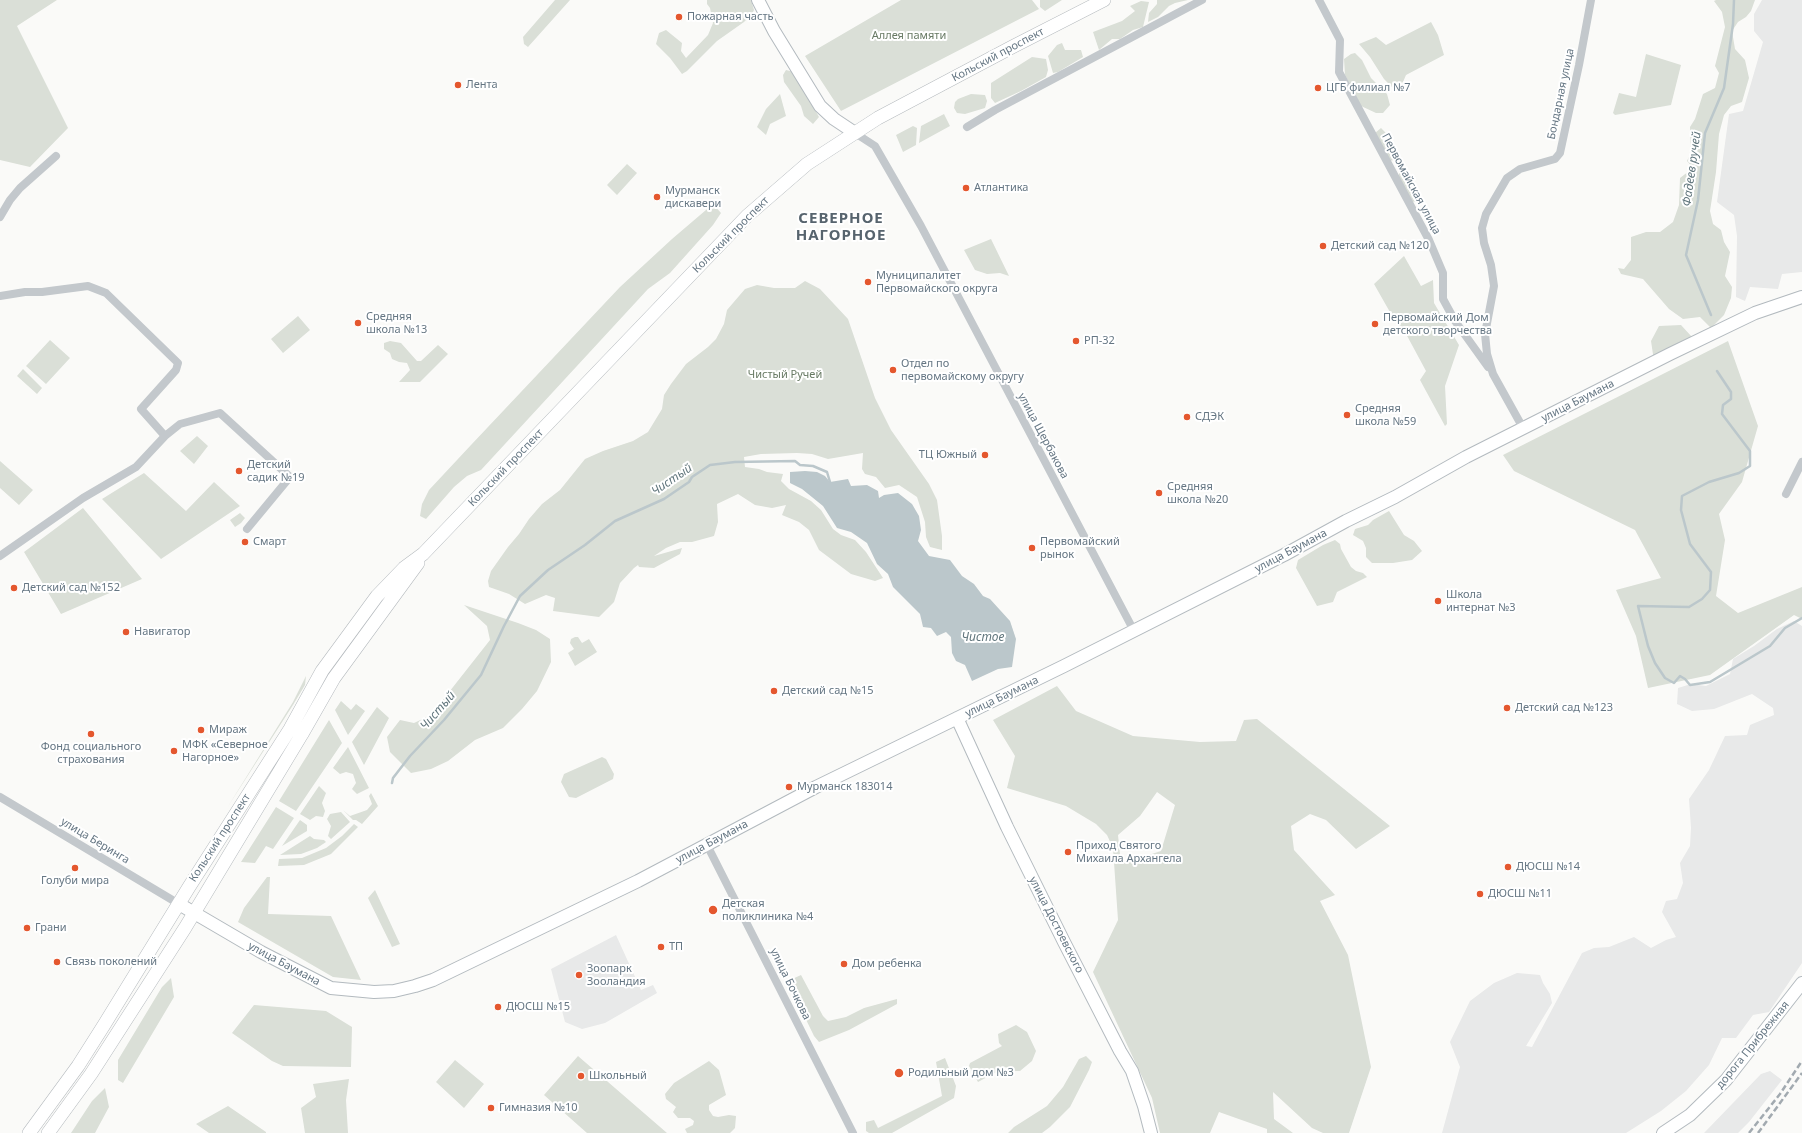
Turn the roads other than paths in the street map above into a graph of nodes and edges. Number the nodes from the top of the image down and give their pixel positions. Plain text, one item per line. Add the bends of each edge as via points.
1 (758, 0) edge
2 (1104, 0) edge
3 (1202, 0) edge
4 (1319, 0) edge
5 (1591, 0) edge
6 (968, 127) dead end
7 (855, 133) junction
8 (56, 156) dead end
9 (0, 217) edge
10 (0, 296) edge
11 (1802, 297) edge
12 (1493, 374) junction
13 (1523, 428) junction
14 (165, 436) junction
15 (1802, 462) edge
16 (1786, 494) dead end
17 (247, 529) dead end
18 (0, 556) edge
19 (382, 600) junction
20 (1134, 631) junction
21 (957, 718) junction
22 (0, 797) edge
23 (707, 845) junction
24 (179, 904) junction
25 (194, 913) junction
26 (1802, 984) edge
27 (1802, 989) edge
28 (1769, 1026) junction
29 (29, 1133) edge
30 (48, 1133) edge
31 (853, 1133) edge
32 (1150, 1133) edge
33 (1663, 1133) edge

1 - 7 street via 820,106
2 - 7 main road, Кольский проспект via 921,95
3 - 6 street via 995,110
4 - 12 street, Первомайская улица via 1340,40 1339,72 1429,240 1443,273 1443,299 1455,321
5 - 12 street, Бондарная улица via 1580,65 1560,153 1555,159 1520,169 1507,178 1486,214 1482,228 1494,286 1485,334
7 - 19 main road, Кольский проспект via 807,164 749,214
7 - 20 street, улица Щербакова via 875,146 921,226
8 - 9 street via 20,188
10 - 14 street via 88,286 106,293 178,363 176,370 141,409
11 - 13 street, улица Баумана via 1755,313
12 - 13 street, Бондарная улица
13 - 20 street, улица Баумана via 1271,562
14 - 17 street via 180,424 220,413 290,477
14 - 18 street via 136,467 83,498
15 - 16 street
19 - 24 main road, Кольский проспект via 322,671 290,729
19 - 25 main road, Кольский проспект
20 - 21 street, улица Баумана
21 - 23 street, улица Баумана
21 - 32 street, улица Достоевского via 1060,935 1132,1071
22 - 24 street, улица Беринга
23 - 25 street, улица Баумана via 433,980 394,990 374,992 331,988 261,952
23 - 31 street, улица Бочкова
24 - 25 street, улица Баумана
24 - 29 main road, Кольский проспект via 82,1060
25 - 30 main road, Кольский проспект via 91,1074
26 - 28 street, дорога Прибрежная
27 - 28 street
28 - 33 street, дорога Прибрежная via 1715,1092 1690,1115

